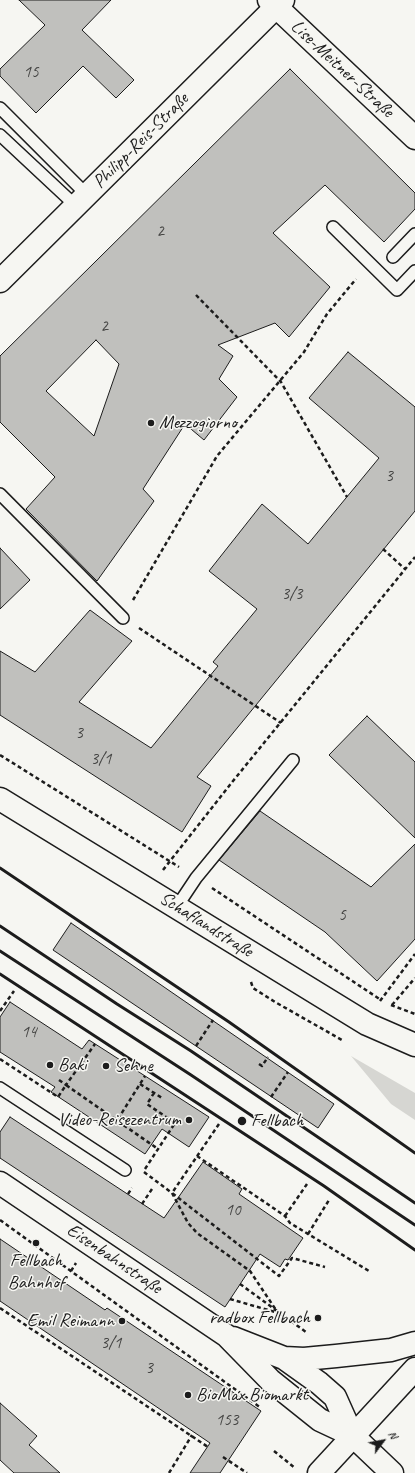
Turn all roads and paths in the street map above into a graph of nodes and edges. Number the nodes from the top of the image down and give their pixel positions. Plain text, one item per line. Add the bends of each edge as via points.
1 (276, 2) edge
2 (0, 108) edge
3 (0, 135) edge
4 (415, 138) edge
5 (81, 201) junction
6 (333, 227) dead end
7 (415, 234) edge
8 (393, 257) dead end
9 (370, 263) junction
10 (415, 272) edge
11 (0, 281) edge
12 (196, 295) dead end
13 (281, 382) junction
14 (0, 494) edge
15 (347, 497) dead end
16 (383, 549) dead end
17 (415, 559) edge
18 (405, 569) junction
19 (123, 618) junction
20 (281, 723) junction
21 (0, 755) edge
22 (293, 760) dead end
23 (0, 799) edge
24 (170, 861) junction
25 (196, 878) junction
26 (176, 908) junction
27 (415, 954) edge
28 (415, 978) edge
29 (252, 988) dead end
30 (14, 991) dead end
31 (380, 1000) junction
32 (275, 1002) junction
33 (392, 1005) junction
34 (272, 1007) dead end
35 (0, 1011) edge
36 (415, 1014) edge
37 (213, 1020) dead end
38 (335, 1038) dead end
39 (95, 1044) dead end
40 (415, 1045) edge
41 (196, 1046) dead end
42 (268, 1057) dead end
43 (0, 1059) edge
44 (259, 1064) dead end
45 (288, 1072) dead end
46 (145, 1076) dead end
47 (59, 1080) dead end
48 (140, 1084) junction
49 (66, 1085) junction
50 (0, 1088) edge
51 (154, 1093) junction
52 (271, 1097) dead end
53 (162, 1098) dead end
54 (118, 1119) junction
55 (219, 1124) dead end
56 (158, 1149) junction
57 (197, 1156) junction
58 (125, 1170) joint
59 (143, 1171) junction
60 (139, 1178) dead end
61 (0, 1183) edge
62 (135, 1184) dead end
63 (307, 1184) dead end
64 (152, 1189) dead end
65 (172, 1193) junction
66 (128, 1194) dead end
67 (330, 1200) dead end
68 (142, 1204) dead end
69 (285, 1216) junction
70 (0, 1220) edge
71 (308, 1234) junction
72 (325, 1267) dead end
73 (369, 1271) dead end
74 (240, 1284) dead end
75 (230, 1299) dead end
76 (0, 1308) edge
77 (278, 1313) junction
78 (227, 1336) junction
79 (312, 1336) dead end
80 (415, 1343) edge
81 (284, 1358) junction
82 (415, 1369) edge
83 (263, 1409) dead end
84 (192, 1435) junction
85 (352, 1435) junction
86 (208, 1447) dead end
87 (274, 1451) dead end
88 (223, 1457) dead end
89 (296, 1468) dead end
90 (169, 1473) edge
91 (247, 1473) edge
92 (319, 1473) edge
93 (392, 1473) edge

1 - 4 street, Lise-Meitner-Straße
1 - 5 street, Philipp-Reis-Straße
2 - 5 lane
3 - 5 lane
5 - 11 street, Philipp-Reis-Straße
6 - 9 lane
7 - 8 lane
9 - 10 lane via 397,290
9 - 13 path via 327,314 304,352
12 - 13 path
13 - 15 path
13 - 19 path via 217,456
14 - 19 lane
16 - 18 path
17 - 18 path
18 - 20 path
19 - 20 path
20 - 24 path
21 - 24 path
22 - 25 lane
23 - 26 street, Schaflandstraße
24 - 25 path
25 - 26 lane
25 - 31 path
26 - 40 street, Schaflandstraße via 367,1024
27 - 31 path
28 - 33 path
29 - 32 path
30 - 35 path
31 - 33 path
32 - 34 path
32 - 38 path
33 - 36 path
37 - 41 path
39 - 49 path
42 - 44 path via 262,1066
43 - 49 path via 58,1098
45 - 52 path
46 - 48 path
47 - 49 path
48 - 51 path
48 - 54 path
49 - 54 path
50 - 58 lane
51 - 53 path
51 - 56 path via 147,1104 175,1123
54 - 56 path
55 - 57 path
56 - 59 path
57 - 65 path
57 - 69 path
58 - 59 path
59 - 60 path
59 - 65 path
61 - 78 street, Eisenbahnstraße
62 - 66 path
63 - 69 path
64 - 68 path
65 - 72 path via 280,1276 292,1258
65 - 77 path via 188,1223 197,1233 250,1271
67 - 71 path
69 - 71 path via 290,1223
70 - 83 path
71 - 73 path
74 - 77 path
75 - 77 path
76 - 84 path
77 - 79 path
78 - 81 street, Eisenbahnstraße
78 - 85 street, Eisenbahnstraße via 270,1380 315,1416
80 - 81 street via 391,1350 304,1359
81 - 85 street, Eisenbahnstraße via 335,1397
82 - 85 street
84 - 86 path
84 - 90 path
85 - 92 street
85 - 93 street
87 - 89 path
88 - 91 path

